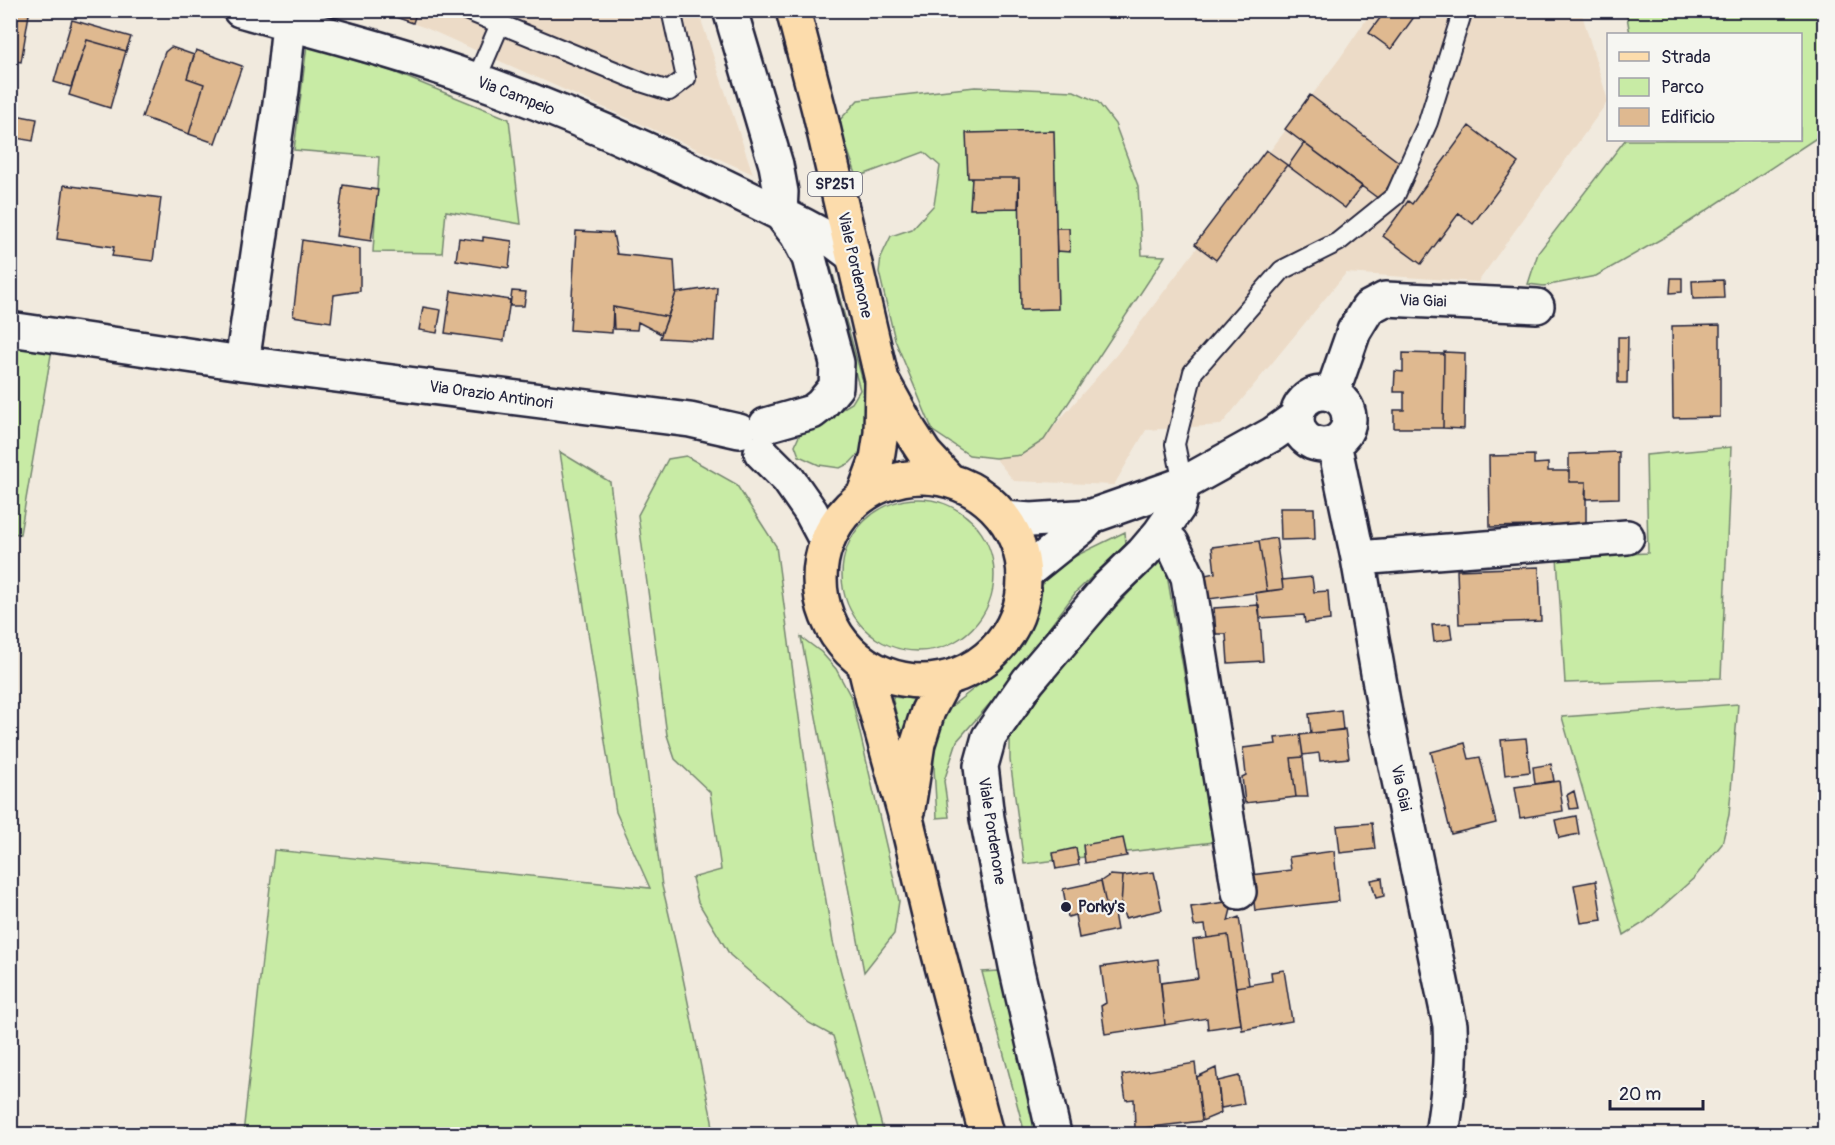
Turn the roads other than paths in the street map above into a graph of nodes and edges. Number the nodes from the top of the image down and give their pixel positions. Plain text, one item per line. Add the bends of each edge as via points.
1 (240, 10) edge
2 (466, 10) edge
3 (671, 10) edge
4 (730, 10) edge
5 (793, 10) edge
6 (1464, 10) edge
7 (497, 17) edge
8 (289, 24) junction
9 (476, 80) junction
10 (839, 200) junction
11 (793, 219) junction
12 (851, 254) junction
13 (1537, 306) dead end
14 (10, 329) edge
15 (242, 363) junction
16 (882, 380) junction
17 (1332, 394) junction
18 (1297, 417) junction
19 (755, 436) junction
20 (1334, 443) junction
21 (950, 481) junction
22 (1183, 484) junction
23 (863, 496) junction
24 (1092, 516) junction
25 (1004, 518) junction
26 (1160, 534) junction
27 (1627, 537) dead end
28 (827, 542) junction
29 (1358, 558) junction
30 (1024, 574) junction
31 (864, 663) junction
32 (945, 679) junction
33 (906, 818) junction
34 (1239, 892) dead end
35 (986, 1134) edge
36 (1054, 1134) edge
37 (1443, 1134) edge

1 - 8 street, Via Campeio
2 - 7 lane
3 - 7 lane via 686,78 669,91
4 - 11 street via 781,192
5 - 10 main road, Viale Pordenone / SP251
6 - 22 lane via 1428,122 1395,196 1338,242 1282,270 1193,372 1175,444
7 - 9 lane
8 - 9 street, Via Campeio
8 - 15 street
9 - 11 street, Via Campeio via 602,129
10 - 11 street via 822,224
10 - 12 main road, Viale Pordenone / SP251
11 - 12 street, Via Campeio
11 - 19 street, Via Campeio via 809,258 835,350 838,376 836,387 812,412
12 - 16 main road, Viale Pordenone / SP251
13 - 17 street, Via Giai via 1385,299 1368,308 1354,331
14 - 15 street, Via Orazio Antinori
15 - 19 street, Via Orazio Antinori via 690,420
16 - 21 main road, Viale Pordenone / SP251 via 920,446
16 - 23 main road, Viale Pordenone / SP251 via 877,459
17 - 18 street via 1308,397
17 - 20 street via 1340,398 1350,422 1347,431
18 - 20 street via 1308,441
18 - 22 street
19 - 28 street via 811,512
20 - 29 street, Via Giai
21 - 23 main road, Viale Pordenone via 927,477 903,479
21 - 25 main road, Viale Pordenone via 984,498
22 - 24 street
22 - 26 street, Viale Pordenone via 1178,507
23 - 28 main road, Viale Pordenone via 842,515
24 - 25 street
24 - 30 street
25 - 30 main road, Viale Pordenone via 1018,543
26 - 34 street via 1172,543 1188,577
26 - 36 street, Viale Pordenone via 1109,586 1028,681 989,737 981,766 987,818 1014,955
27 - 29 street
28 - 31 main road, Viale Pordenone via 820,569 824,606 840,640
29 - 37 street, Via Giai via 1385,713 1450,1025 1450,1086
30 - 32 main road, Viale Pordenone via 1020,607 1004,641 976,666
31 - 32 main road, Viale Pordenone via 912,681
31 - 33 main road
32 - 33 main road via 928,711 918,743
33 - 35 main road

